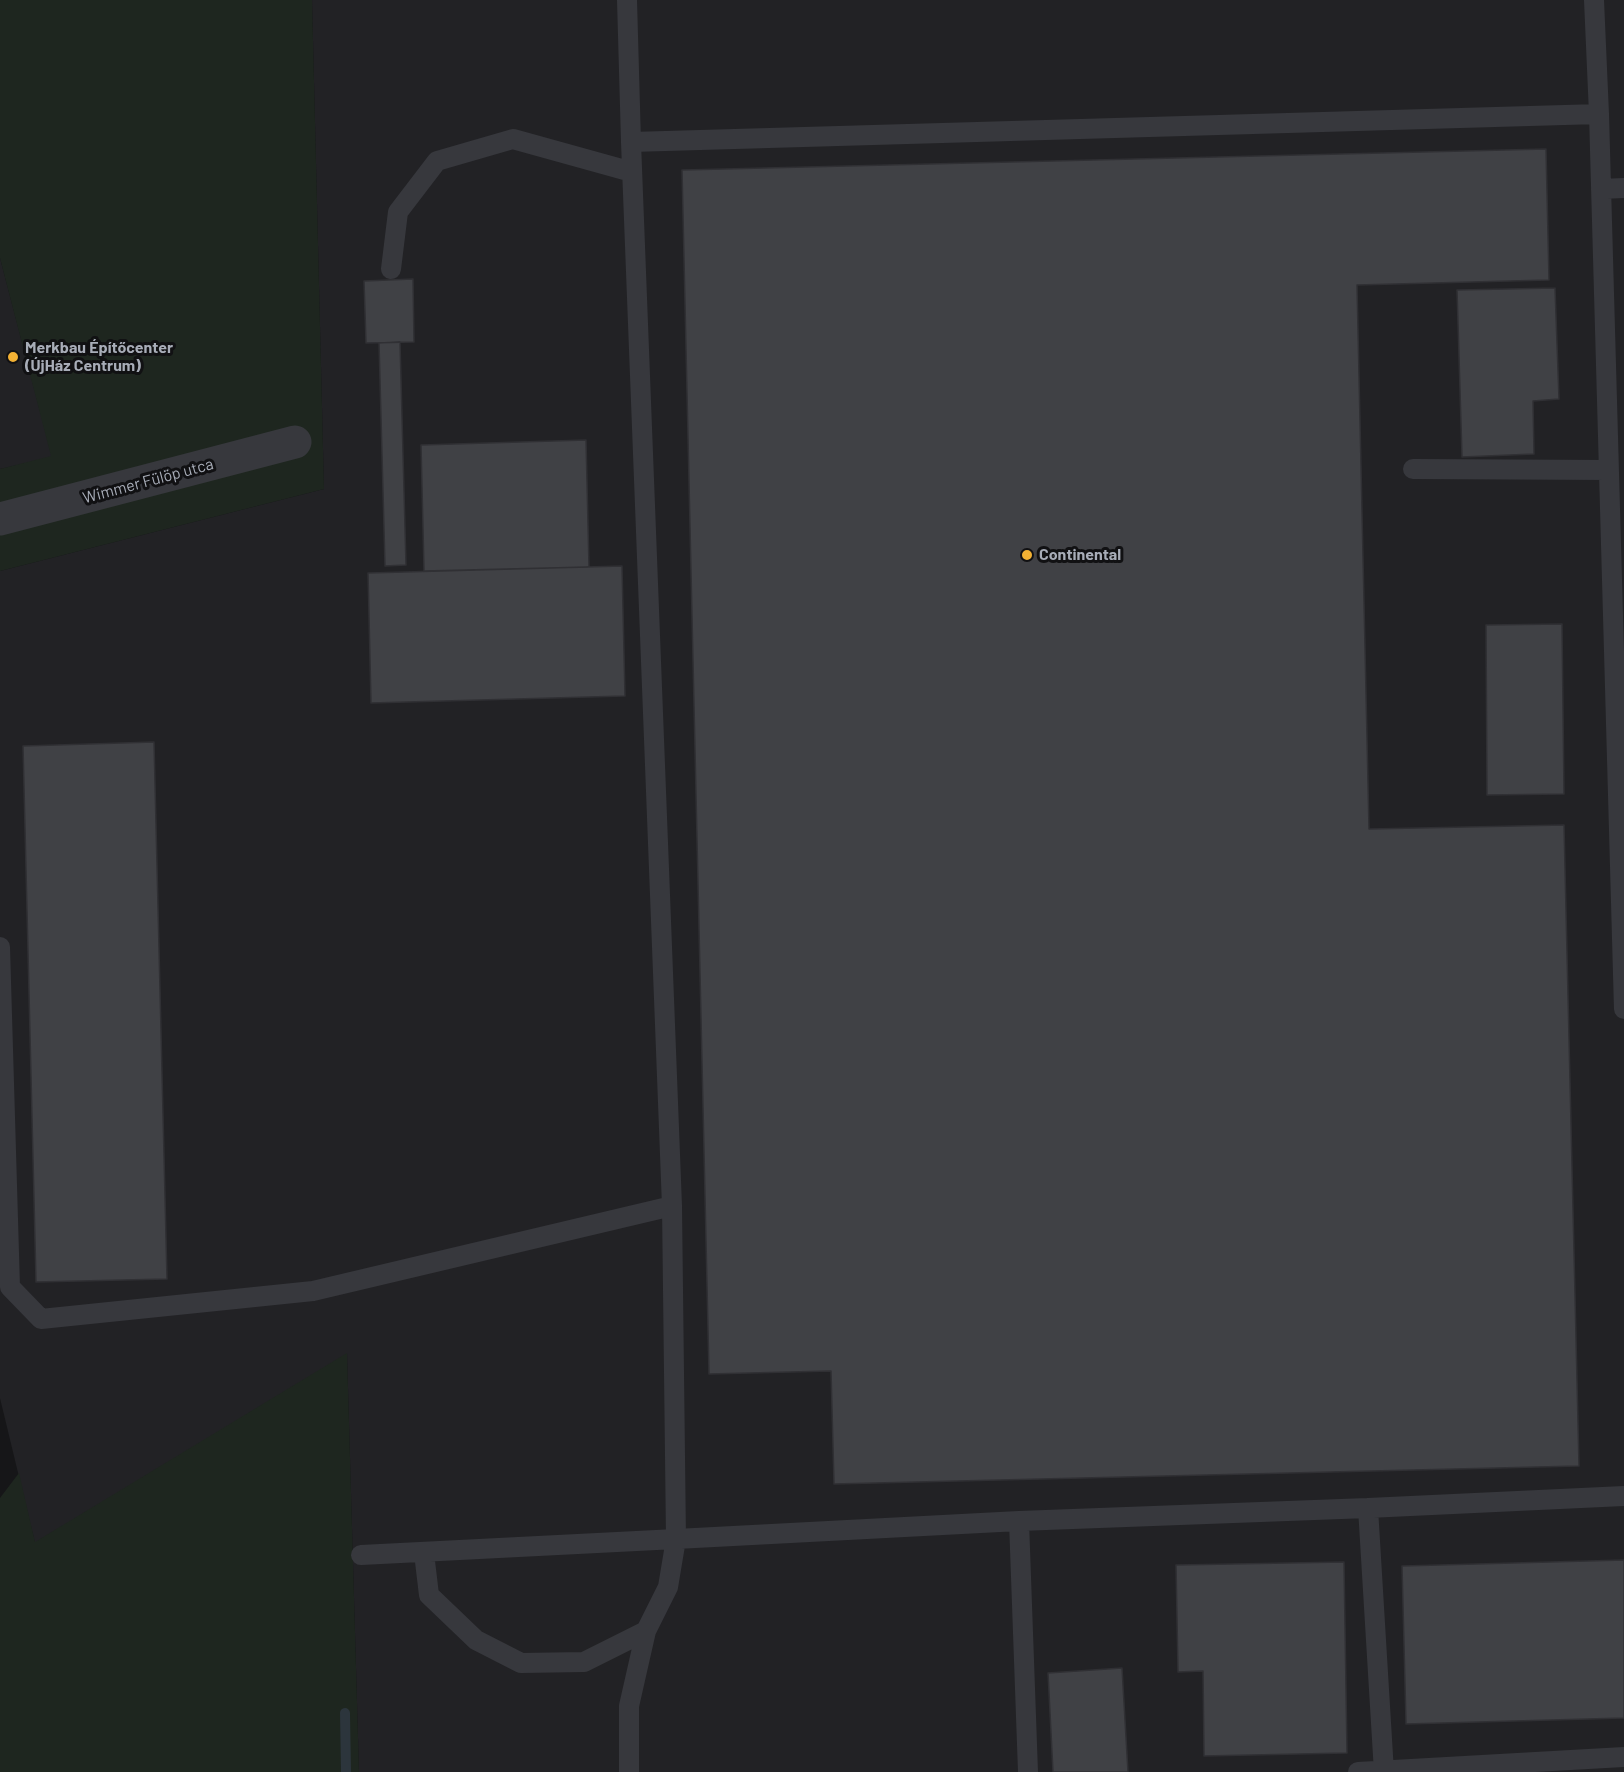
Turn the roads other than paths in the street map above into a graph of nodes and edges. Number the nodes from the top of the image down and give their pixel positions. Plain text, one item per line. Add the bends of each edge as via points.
1 (627, 0) edge
2 (1594, 0) edge
3 (1599, 114) junction
4 (631, 142) junction
5 (632, 172) junction
6 (1624, 188) edge
7 (1601, 189) junction
8 (391, 269) dead end
9 (295, 442) dead end
10 (1413, 469) dead end
11 (1609, 470) junction
12 (0, 519) edge
13 (1619, 650) edge
14 (0, 947) edge
15 (1624, 1009) edge
16 (672, 1206) junction
17 (1624, 1496) edge
18 (1368, 1508) junction
19 (1019, 1521) junction
20 (676, 1539) junction
21 (424, 1553) junction
22 (361, 1555) dead end
23 (645, 1631) junction
24 (1624, 1757) edge
25 (629, 1772) edge
26 (1028, 1772) edge
27 (1358, 1772) edge
28 (1384, 1772) edge

1 - 4 lane
2 - 3 lane
3 - 4 lane
3 - 7 lane
4 - 5 lane
5 - 8 lane via 513,139 437,161 398,212
5 - 16 lane
6 - 7 lane
7 - 11 lane
9 - 12 street, Wimmer Fülöp utca
10 - 11 lane
11 - 13 lane
13 - 15 lane
14 - 16 lane via 10,1287 41,1319 313,1291
16 - 20 lane
17 - 18 lane
18 - 19 lane
18 - 28 lane
19 - 20 lane
19 - 26 lane
20 - 21 lane
20 - 23 lane via 668,1587
21 - 22 lane
21 - 23 lane via 429,1595 476,1640 521,1663 584,1662
23 - 25 lane via 629,1706
24 - 28 lane
27 - 28 lane

